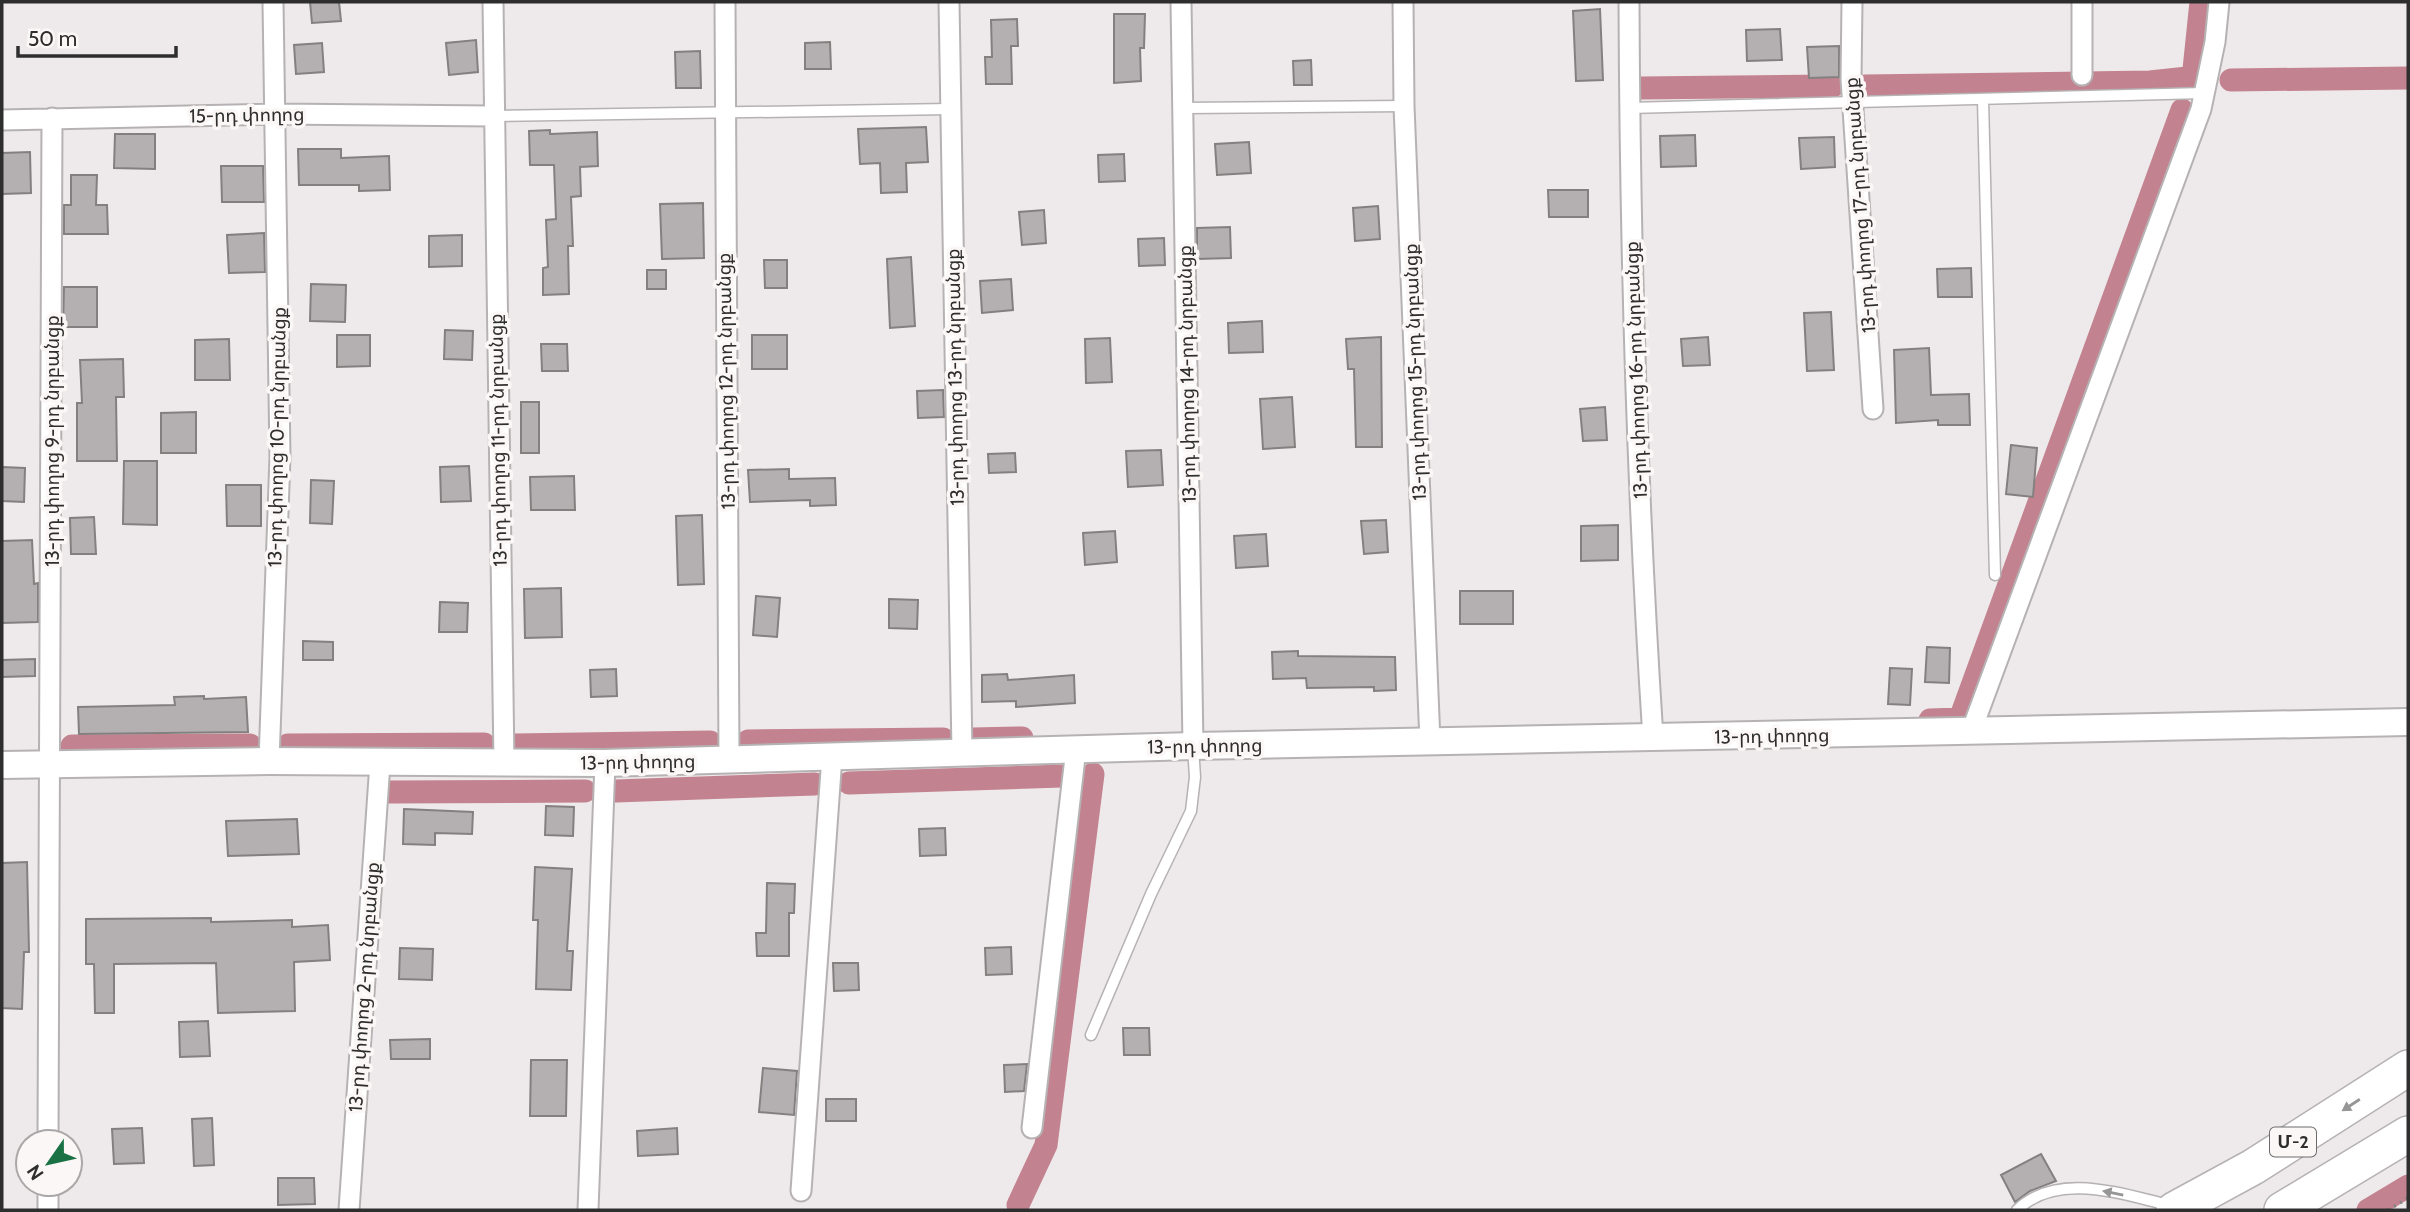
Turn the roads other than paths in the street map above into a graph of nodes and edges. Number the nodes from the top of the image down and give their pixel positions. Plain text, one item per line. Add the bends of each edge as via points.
1 (273, 2) edge
2 (492, 2) edge
3 (725, 2) edge
4 (949, 2) edge
5 (1181, 2) edge
6 (1404, 2) edge
7 (1629, 2) edge
8 (1852, 2) edge
9 (2082, 2) edge
10 (2219, 2) edge
11 (2082, 75) dead end
12 (2204, 93) junction
13 (1983, 100) junction
14 (1853, 104) junction
15 (1404, 106) junction
16 (1183, 108) junction
17 (1629, 108) junction
18 (950, 109) junction
19 (723, 111) junction
20 (276, 114) junction
21 (493, 116) junction
22 (51, 118) junction
23 (2, 120) edge
24 (1873, 409) dead end
25 (1995, 575) dead end
26 (2408, 722) edge
27 (1971, 732) junction
28 (1653, 738) junction
29 (1430, 742) junction
30 (1193, 746) junction
31 (1076, 749) junction
32 (962, 752) junction
33 (832, 756) junction
34 (729, 760) junction
35 (269, 761) junction
36 (51, 763) junction
37 (380, 763) junction
38 (503, 763) junction
39 (605, 763) junction
40 (2, 765) edge
41 (1091, 1035) dead end
42 (2408, 1068) edge
43 (48, 1128) edge
44 (1032, 1128) dead end
45 (2408, 1134) edge
46 (801, 1191) dead end
47 (2177, 1209) edge
48 (349, 1210) edge
49 (588, 1210) edge
50 (2017, 1210) edge
51 (2281, 1210) edge

1 - 20 street, 13-րդ փողոց 10-րդ նրբանցք
2 - 21 street, 13-րդ փողոց 11-րդ նրբանցք
3 - 19 street, 13-րդ փողոց 12-րդ նրբանցք
4 - 18 street, 13-րդ փողոց 13-րդ նրբանցք
5 - 16 street, 13-րդ փողոց 14-րդ նրբանցք
6 - 15 street, 13-րդ փողոց 15-րդ նրբանցք
7 - 17 street, 13-րդ փողոց 16-րդ նրբանցք
8 - 14 street, 13-րդ փողոց 17-րդ նրբանցք
9 - 11 street
10 - 12 street
12 - 13 lane
12 - 27 street
13 - 14 lane
13 - 25 lane
14 - 17 lane
14 - 24 street, 13-րդ փողոց 17-րդ նրբանցք
15 - 16 lane
15 - 29 street, 13-րդ փողոց 15-րդ նրբանցք
16 - 30 street, 13-րդ փողոց 14-րդ նրբանցք
17 - 28 street, 13-րդ փողոց 16-րդ նրբանցք via 1643,580
18 - 19 lane
18 - 32 street, 13-րդ փողոց 13-րդ նրբանցք
19 - 21 lane
19 - 34 street, 13-րդ փողոց 12-րդ նրբանցք
20 - 21 street, 15-րդ փողոց
20 - 22 street, 15-րդ փողոց
20 - 35 street, 13-րդ փողոց 10-րդ նրբանցք via 280,457
21 - 38 street, 13-րդ փողոց 11-րդ նրբանցք
22 - 23 street, 15-րդ փողոց
22 - 36 street, 13-րդ փողոց 9-րդ նրբանցք
26 - 27 street, 13-րդ փողոց
27 - 28 street, 13-րդ փողոց
28 - 29 street, 13-րդ փողոց
29 - 30 street, 13-րդ փողոց
30 - 31 street, 13-րդ փողոց
30 - 41 lane via 1191,811
31 - 32 street, 13-րդ փողոց
31 - 44 street
32 - 33 street, 13-րդ փողոց
33 - 34 street, 13-րդ փողոց
33 - 46 street
34 - 39 street, 13-րդ փողոց
35 - 36 street, 13-րդ փողոց
35 - 37 street, 13-րդ փողոց
36 - 40 street, 13-րդ փողոց
36 - 43 street, 13-րդ փողոց 9-րդ նրբանցք
37 - 38 street, 13-րդ փողոց
37 - 48 street, 13-րդ փողոց 2-րդ նրբանցք
38 - 39 street, 13-րդ փողոց
39 - 49 street
42 -> 47 highway, Մ-2 via 2253,1167
45 - 51 highway
47 -> 50 lane via 2097,1190 2061,1187

